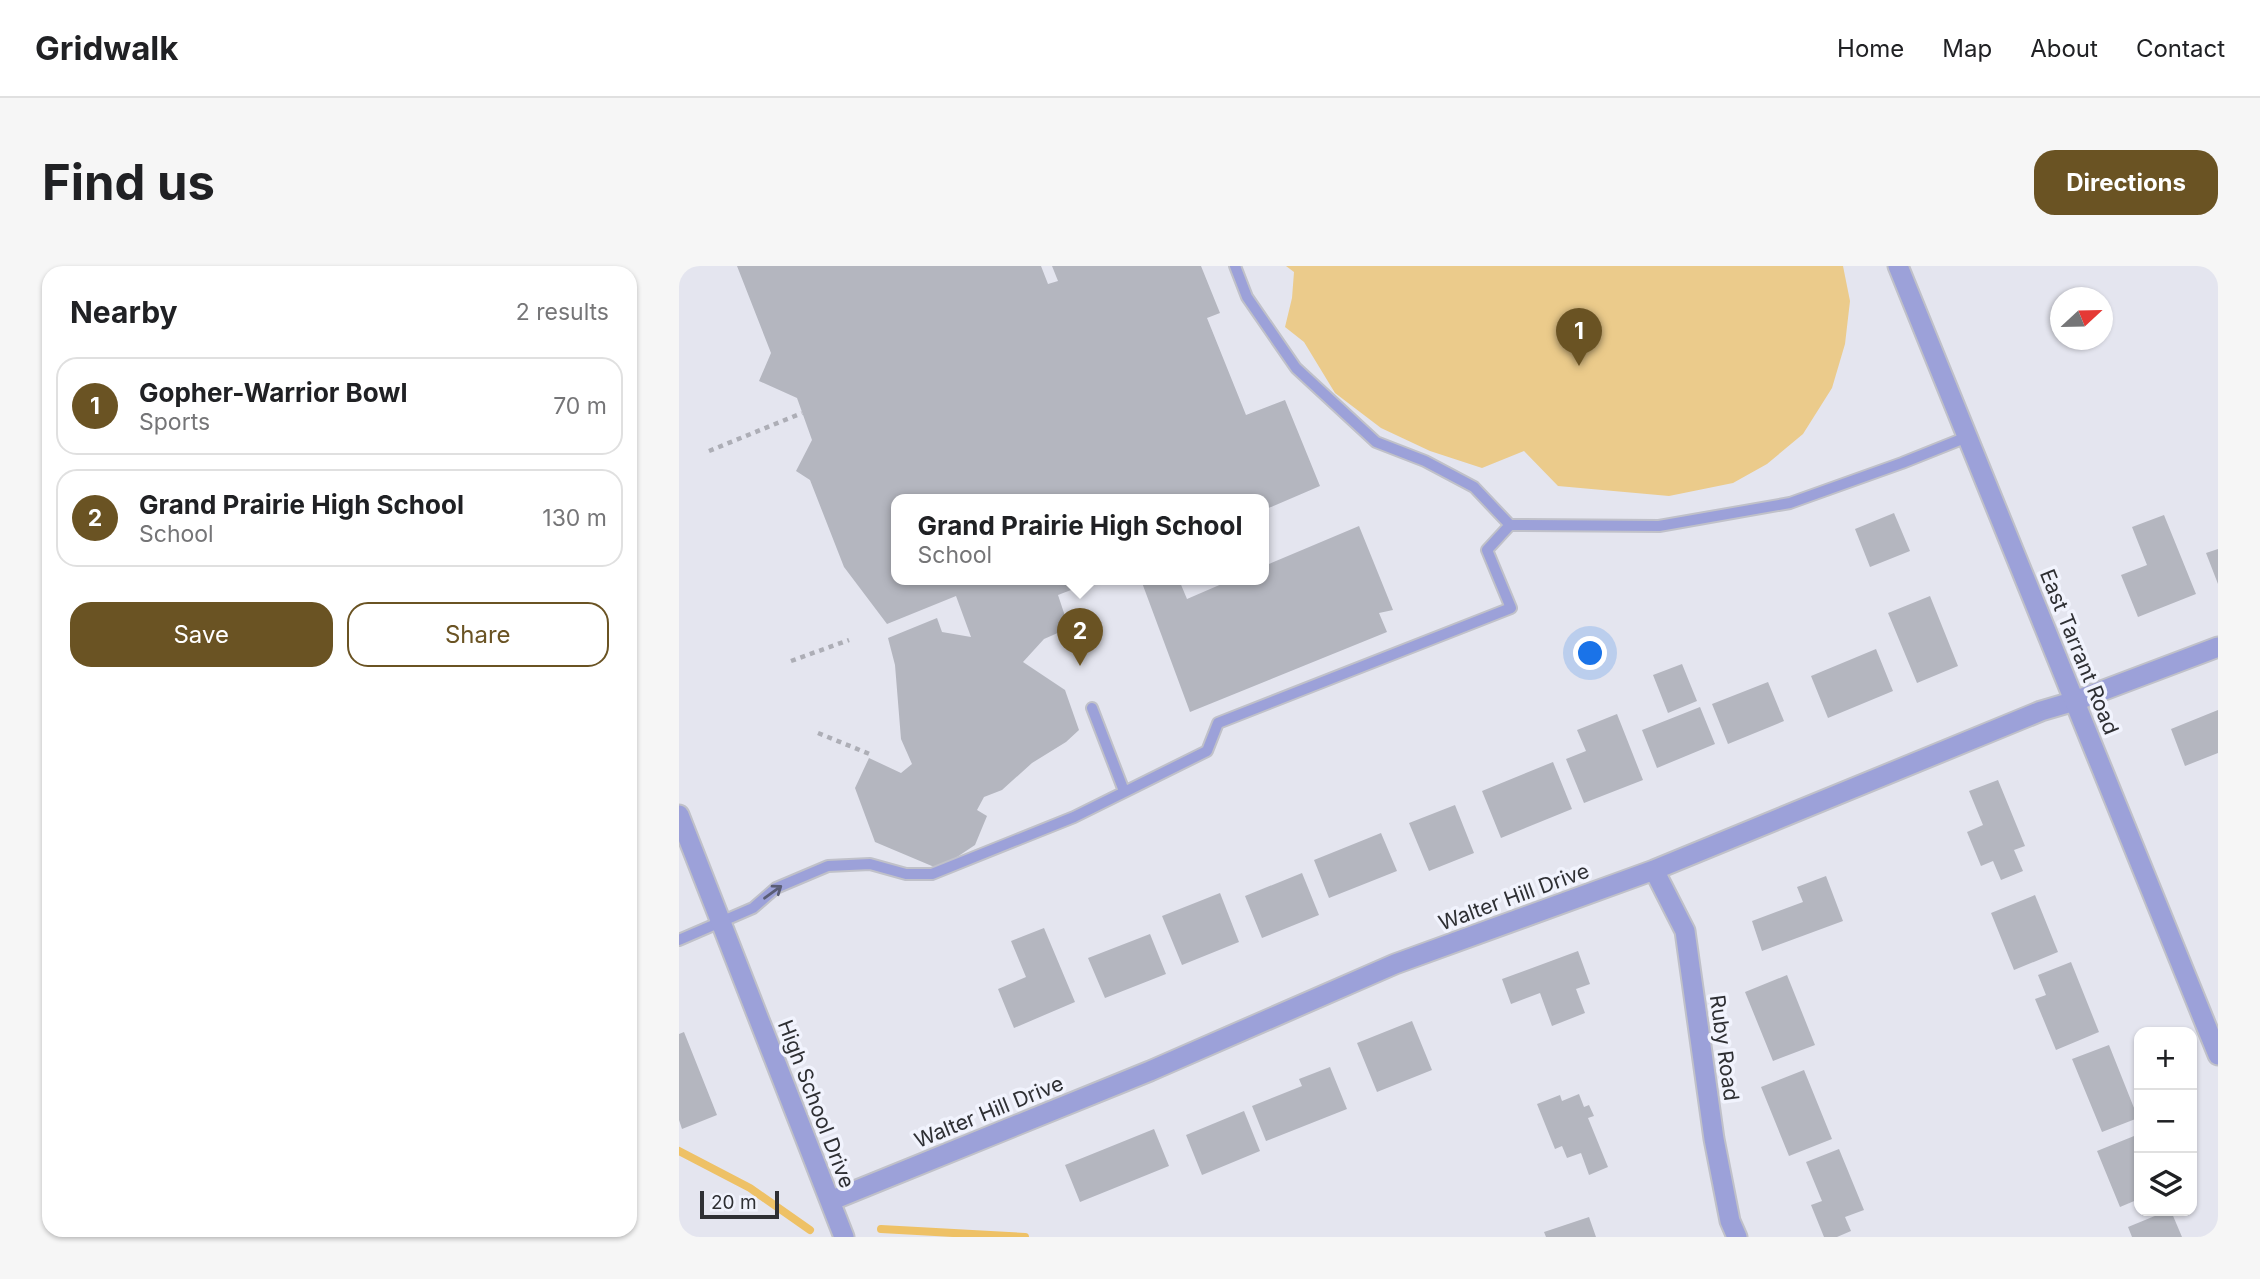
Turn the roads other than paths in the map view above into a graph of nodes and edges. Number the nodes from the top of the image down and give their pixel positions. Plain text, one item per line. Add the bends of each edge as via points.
1 (1235, 266) edge
2 (1898, 266) edge
3 (1967, 437) junction
4 (1510, 525) junction
5 (2218, 647) edge
6 (2075, 701) junction
7 (1091, 708) dead end
8 (1124, 791) junction
9 (679, 815) edge
10 (1654, 870) junction
11 (720, 921) junction
12 (679, 940) edge
13 (2218, 1054) edge
14 (829, 1201) junction
15 (844, 1237) edge
16 (1737, 1237) edge

1 - 4 lane via 1247,297 1296,368 1377,442 1473,487
2 - 3 street, East Tarrant Road
3 - 4 lane via 1790,503 1659,526
3 - 6 street, East Tarrant Road
4 - 8 lane via 1487,550 1511,608 1218,723 1207,751
5 - 6 street, Walter Hill Drive
6 - 10 street, Walter Hill Drive
6 - 13 street, East Tarrant Road
7 - 8 lane
11 -> 8 lane via 753,908 776,888 828,866 870,864 906,874 932,874 1074,817
9 - 11 street, High School Drive
10 - 14 street, Walter Hill Drive via 1395,964 1150,1071
10 - 16 street, Ruby Road via 1685,931 1714,1139
11 - 12 lane
11 - 14 street, High School Drive
14 - 15 street, High School Drive

